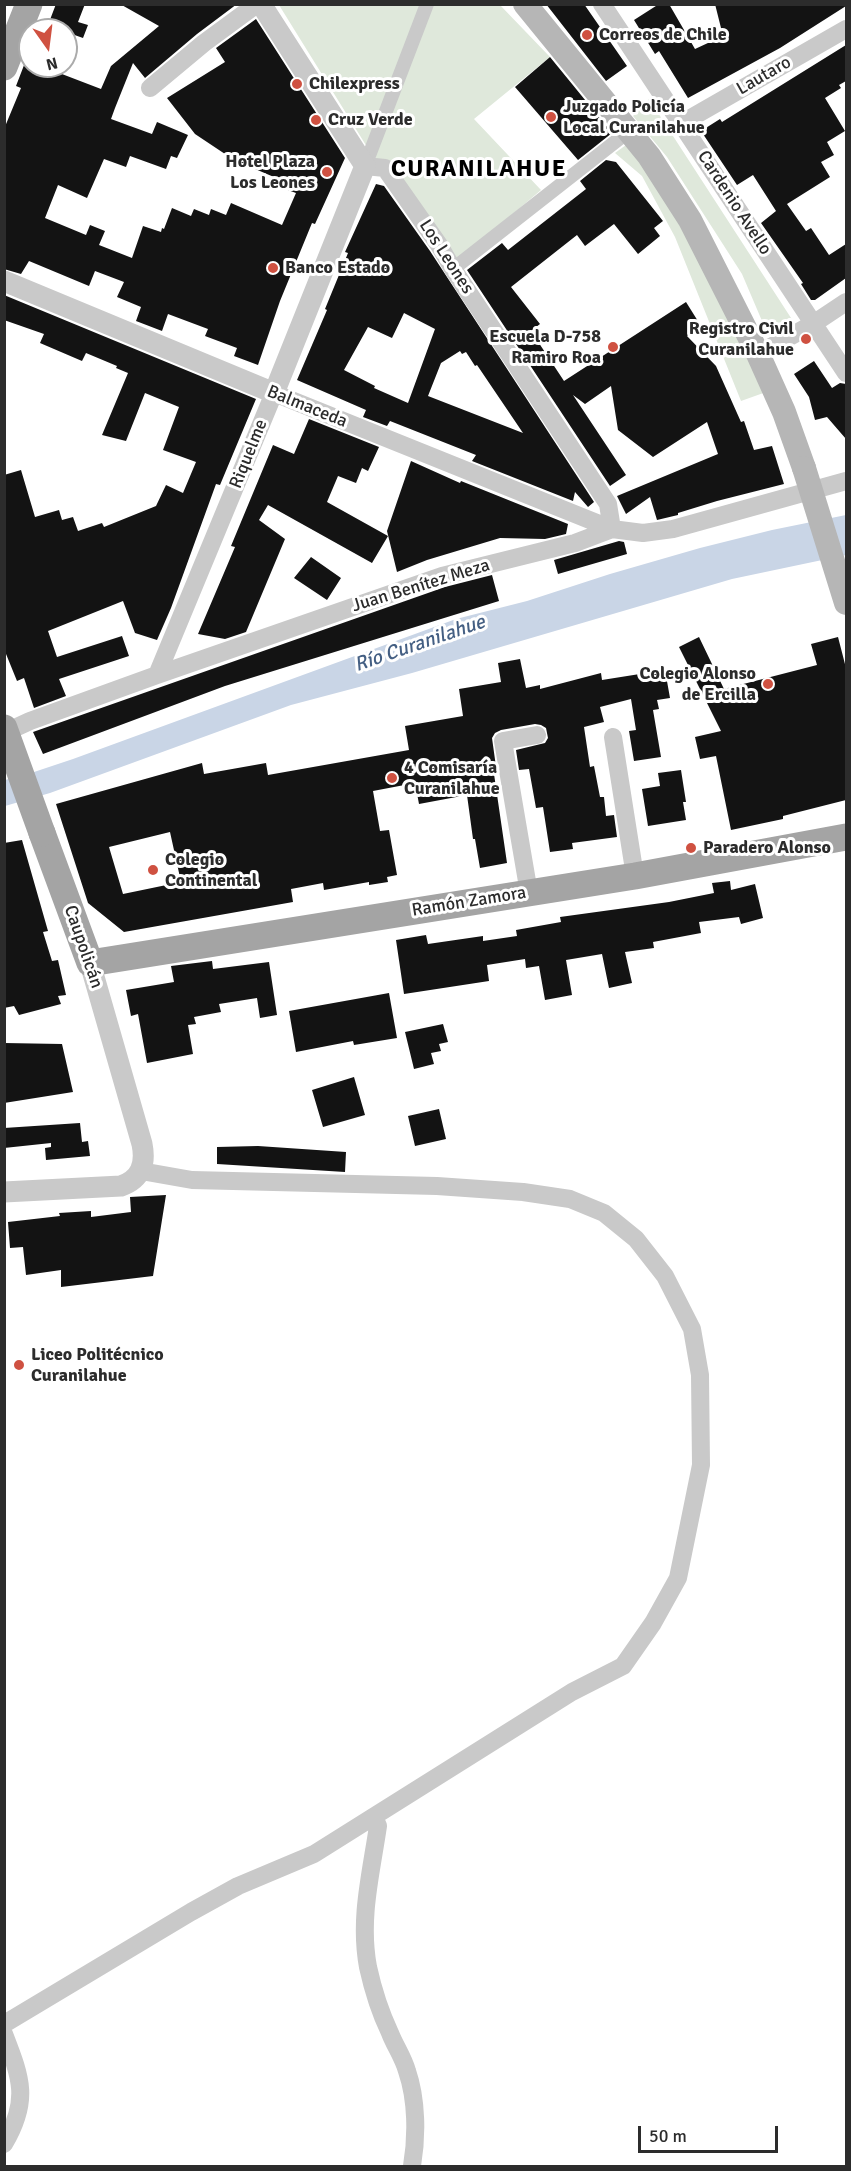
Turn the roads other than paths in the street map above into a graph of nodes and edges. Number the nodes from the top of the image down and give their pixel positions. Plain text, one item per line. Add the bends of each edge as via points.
1 (29, 4) edge
2 (259, 4) edge
3 (427, 4) edge
4 (525, 4) edge
5 (602, 4) edge
6 (846, 29) edge
7 (4, 67) edge
8 (150, 88) dead end
9 (682, 123) junction
10 (630, 131) junction
11 (364, 166) junction
12 (453, 269) junction
13 (4, 281) edge
14 (846, 302) edge
15 (813, 324) junction
16 (758, 354) junction
17 (846, 373) edge
18 (274, 393) junction
19 (846, 481) edge
20 (612, 529) junction
21 (846, 603) edge
22 (158, 675) junction
23 (4, 728) edge
24 (4, 733) edge
25 (537, 735) dead end
26 (613, 737) dead end
27 (846, 837) edge
28 (635, 876) junction
29 (529, 893) junction
30 (90, 963) junction
31 (141, 1171) junction
32 (4, 1192) edge
33 (374, 1817) junction
34 (4, 2024) edge
35 (4, 2034) edge
36 (4, 2145) edge
37 (412, 2166) edge

1 - 7 main road
2 - 8 street
2 - 11 street
3 - 11 street
4 - 10 main road
5 - 9 street, Cardenio Avello
6 - 9 street, Lautaro
9 - 15 street, Cardenio Avello
10 - 12 street
10 - 16 main road via 690,220
11 - 12 street, Los Leones via 385,168
11 - 18 street, Riquelme
12 - 20 street, Los Leones via 608,504
13 - 18 street, Balmaceda
14 - 15 street
15 - 16 street
15 - 17 street, Cardenio Avello
16 - 21 main road, bridge via 804,468
18 - 20 street, Balmaceda
18 - 22 street, Riquelme
19 - 20 street, Juan Benítez Meza via 673,529 643,533
20 - 22 street, Juan Benítez Meza via 575,543 442,576
22 - 24 street, Juan Benítez Meza
23 - 30 main road, Caupolicán, bridge
25 - 29 street via 503,741
26 - 28 street
27 - 28 main road, Ramón Zamora
28 - 29 main road, Ramón Zamora
29 - 30 main road, Ramón Zamora
30 - 31 street, Caupolicán via 142,1144
31 - 32 street via 121,1186
31 - 33 street via 192,1180 437,1186 570,1199 604,1213 636,1239 665,1276 692,1329 700,1375 701,1465 678,1578 653,1623 623,1666 572,1692
33 - 34 street via 314,1854 238,1886 191,1912
33 - 37 street via 378,1826 366,1896 365,1942 381,2013 411,2086 415,2146
35 - 36 street via 21,2085 18,2116

